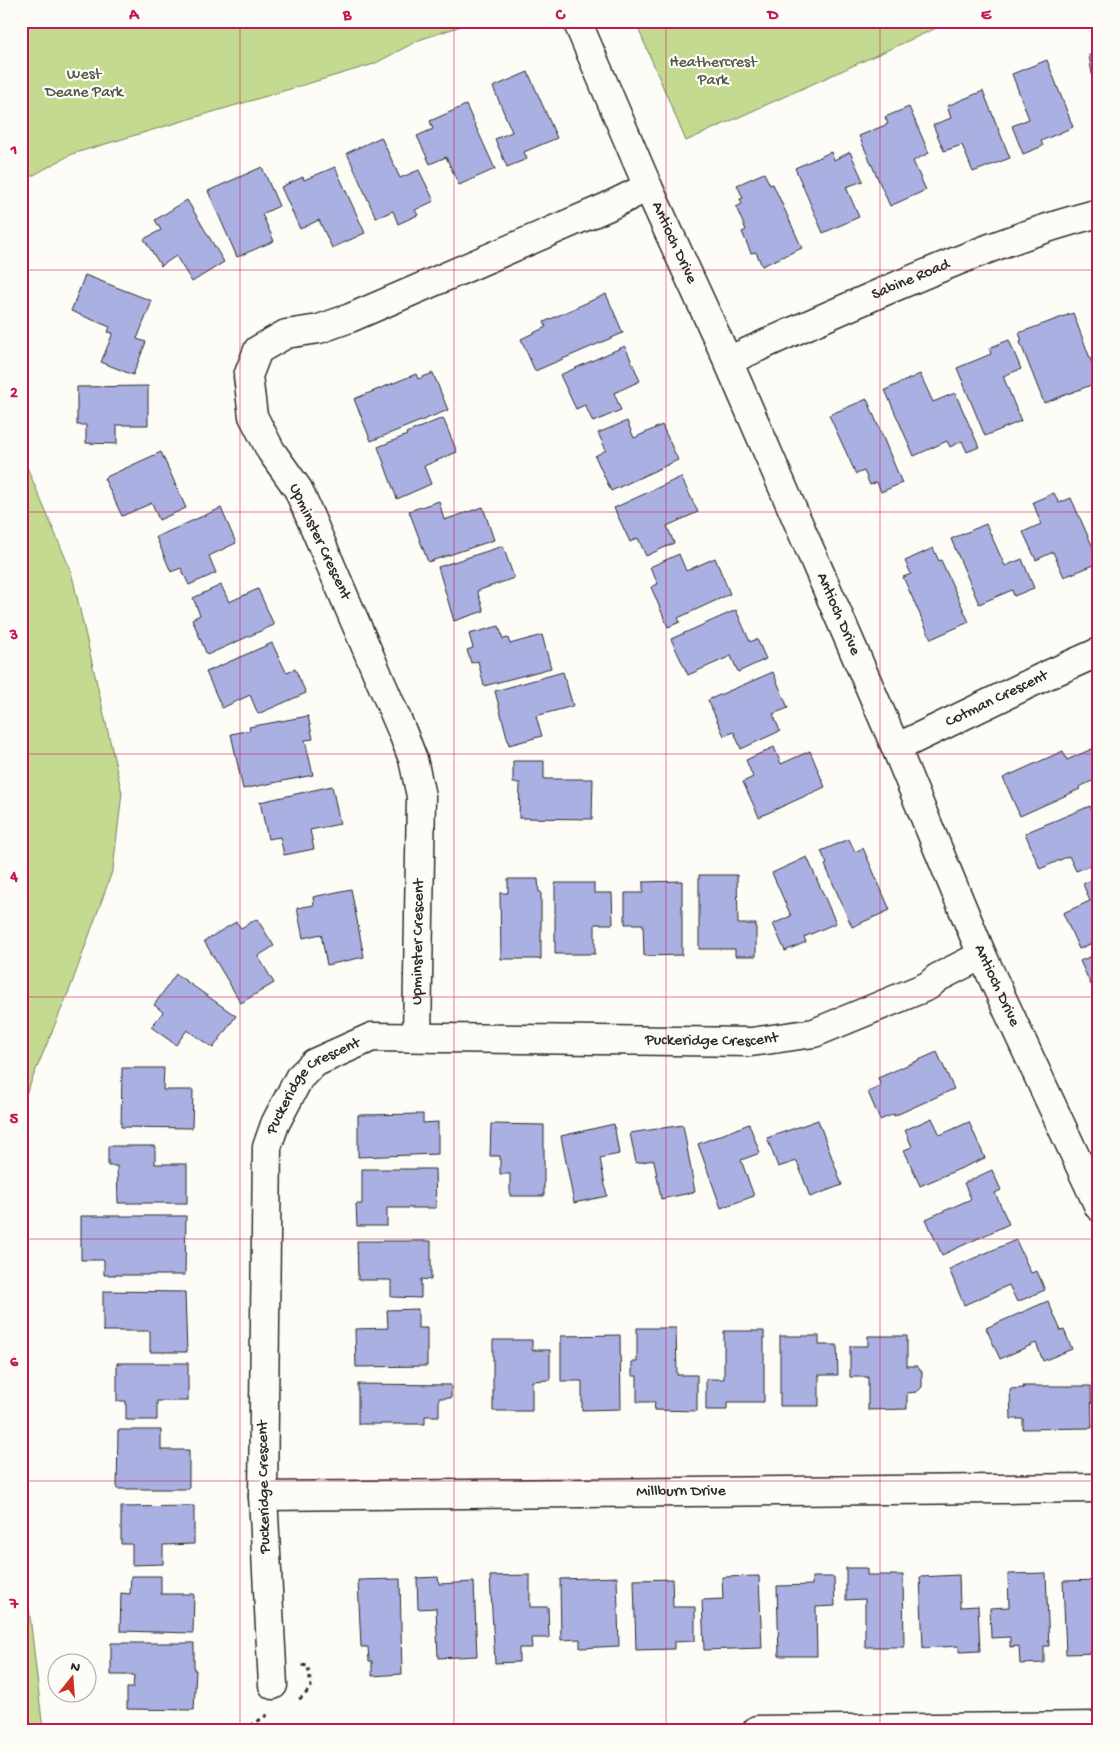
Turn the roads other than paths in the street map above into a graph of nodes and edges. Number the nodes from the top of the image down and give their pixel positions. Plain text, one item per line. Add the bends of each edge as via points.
1 (577, 21) edge
2 (648, 188) junction
3 (1099, 213) edge
4 (728, 360) junction
5 (1099, 652) edge
6 (896, 748) junction
7 (982, 955) junction
8 (417, 1037) junction
9 (1090, 1164) edge
10 (1099, 1207) edge
11 (1099, 1488) edge
12 (263, 1496) junction
13 (273, 1685) dead end
14 (1099, 1726) edge
15 (841, 1729) edge
16 (758, 1730) edge

1 - 2 street, Antioch Drive
2 - 4 street, Antioch Drive
2 - 8 street, Upminster Crescent via 350,318 319,329 286,334 258,350 248,376 253,416 271,451 298,489 413,760 421,796
3 - 4 street, Sabine Road via 996,245
4 - 6 street, Antioch Drive
5 - 6 street, Cotman Crescent
6 - 7 street, Antioch Drive
7 - 8 street, Puckeridge Crescent via 928,986 814,1033 760,1041
7 - 9 street, Antioch Drive
8 - 12 street, Puckeridge Crescent via 372,1037 314,1063 300,1078 275,1124 267,1147
9 - 10 street, Antioch Drive
11 - 12 street, Millburn Drive
12 - 13 street, Puckeridge Crescent
14 - 15 street
15 - 16 street

